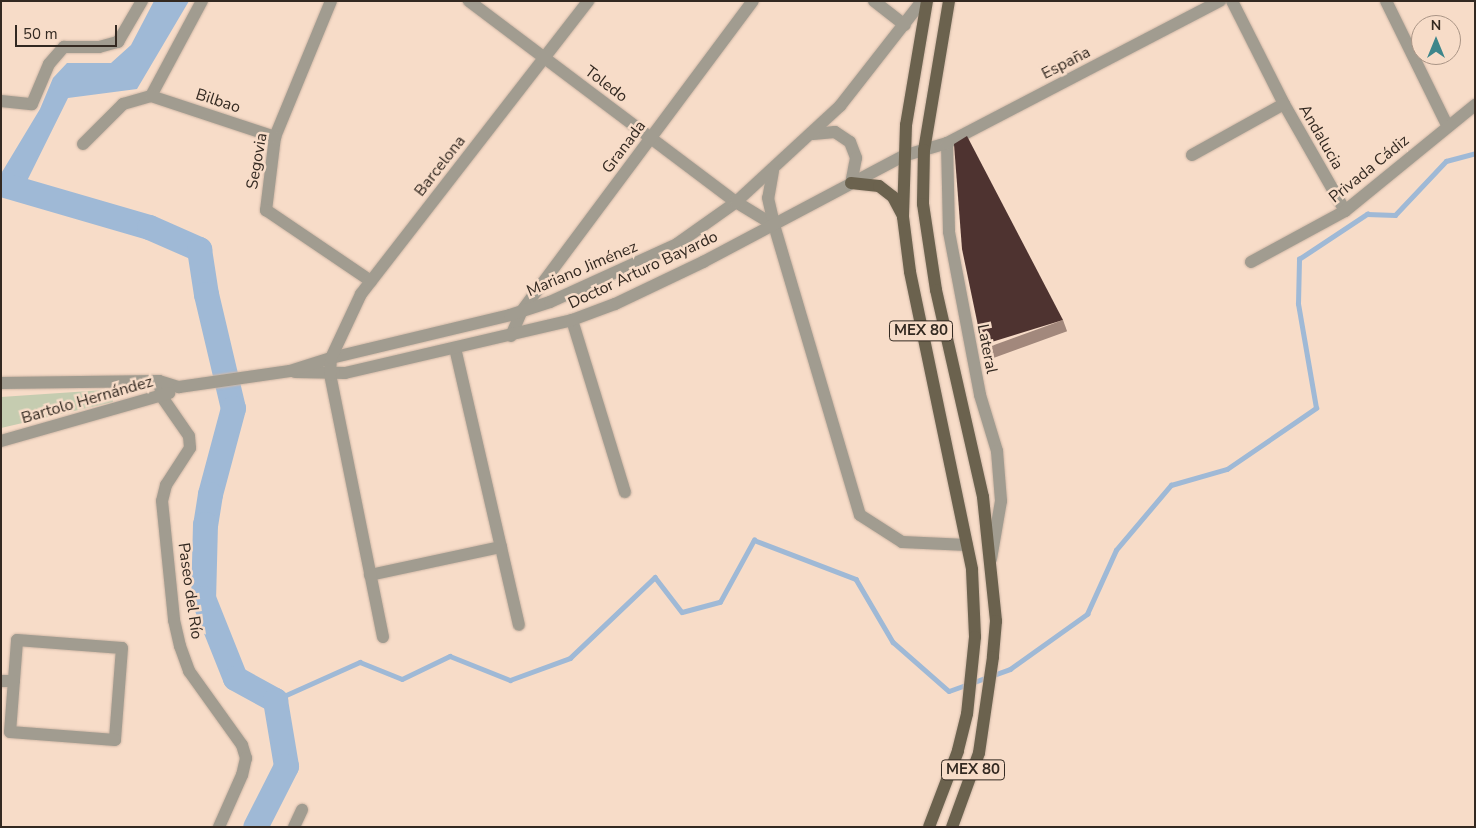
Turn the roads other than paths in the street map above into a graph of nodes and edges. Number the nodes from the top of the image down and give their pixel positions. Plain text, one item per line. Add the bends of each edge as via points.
1 (142, 1) edge
2 (202, 1) edge
3 (331, 1) edge
4 (469, 1) edge
5 (588, 1) edge
6 (753, 1) edge
7 (874, 1) edge
8 (922, 1) edge
9 (927, 1) edge
10 (949, 1) edge
11 (1220, 1) edge
12 (1232, 1) edge
13 (1386, 1) edge
14 (905, 26) junction
15 (545, 58) junction
16 (151, 96) junction
17 (1, 101) edge
18 (1284, 104) junction
19 (1475, 105) edge
20 (1447, 125) junction
21 (813, 134) junction
22 (275, 137) junction
23 (651, 138) junction
24 (947, 143) junction
25 (83, 144) dead end
26 (924, 150) junction
27 (1192, 155) dead end
28 (903, 156) junction
29 (773, 171) junction
30 (851, 183) junction
31 (736, 202) junction
32 (1345, 211) junction
33 (903, 217) junction
34 (774, 225) junction
35 (1251, 262) dead end
36 (371, 281) junction
37 (521, 312) junction
38 (572, 320) junction
39 (511, 336) junction
40 (455, 348) junction
41 (331, 358) junction
42 (290, 371) junction
43 (330, 375) junction
44 (159, 381) junction
45 (1, 383) edge
46 (183, 386) junction
47 (162, 397) junction
48 (1, 441) edge
49 (625, 492) dead end
50 (967, 545) junction
51 (501, 547) junction
52 (991, 559) junction
53 (370, 575) junction
54 (519, 625) dead end
55 (383, 637) dead end
56 (7, 686) edge
57 (302, 810) dead end
58 (929, 825) edge
59 (219, 827) edge
60 (294, 827) edge
61 (952, 827) edge

1 - 17 street via 118,42 99,47 64,46 49,64 32,104
2 - 16 street
3 - 22 street, Segovia
4 - 15 street, Toledo
5 - 15 street, Barcelona
6 - 23 street, Granada
7 - 14 street
8 - 14 street, Mariano Jiménez
9 - 28 main road, MEX 80
10 - 26 main road, MEX 80
11 - 24 street, España
12 - 18 street, Andalucia
13 - 20 street
14 - 21 street, Mariano Jiménez
15 - 23 street, Toledo
15 - 36 street, Barcelona
16 - 22 street, Bilbao
16 - 25 street via 122,104
18 - 27 street, Andalucia
18 - 32 street, Andalucia
19 - 20 street, Privada Cádiz
20 - 32 street, Privada Cádiz
21 - 29 street, Mariano Jiménez
21 - 30 street via 835,132 850,142 856,158
22 - 36 street, Segovia via 266,210
23 - 31 street, Toledo
23 - 37 street, Granada
24 - 26 street, España
24 - 52 street, Lateral via 949,232 980,395 997,451 1001,501
26 - 28 street, España
26 - 52 main road, MEX 80 via 923,204 928,248 983,497
28 - 30 street, Doctor Arturo Bayardo
28 - 33 main road, MEX 80
29 - 31 street, Mariano Jiménez
29 - 34 street via 768,198
30 - 33 main road via 879,186 893,197
30 - 34 street, Doctor Arturo Bayardo
31 - 34 street, Toledo
31 - 37 street, Mariano Jiménez via 706,226 648,259
32 - 35 street, Privada Cádiz
33 - 50 main road, MEX 80 via 910,272
34 - 38 street, Doctor Arturo Bayardo via 661,283
34 - 50 street via 860,515 902,542
36 - 41 street, Barcelona via 361,294
37 - 39 street, Granada
37 - 41 street, Mariano Jiménez
38 - 39 street, Doctor Arturo Bayardo
38 - 49 street
39 - 40 street, Doctor Arturo Bayardo
40 - 43 street, Doctor Arturo Bayardo
40 - 51 street
41 - 42 street, Mariano Jiménez
41 - 43 street
42 - 43 street, Doctor Arturo Bayardo
42 - 46 street, Mariano Jiménez
43 - 53 street
44 - 45 street, Mariano Jiménez
44 - 46 street, Mariano Jiménez
44 - 47 street, Paseo del Río
46 - 47 street, Bartolo Hernández
47 - 48 street, Bartolo Hernández
47 - 59 street, Paseo del Río via 189,436 190,448 166,485 162,501 174,620 180,646 189,671 242,745 246,758
50 - 58 main road, MEX 80 via 972,570 973,659 967,714 958,751
51 - 53 street
51 - 54 street
52 - 61 main road, MEX 80 via 996,621 986,711 978,753
53 - 55 street
56 - 56 street via 10,732 115,740 122,648 18,640
57 - 60 street

